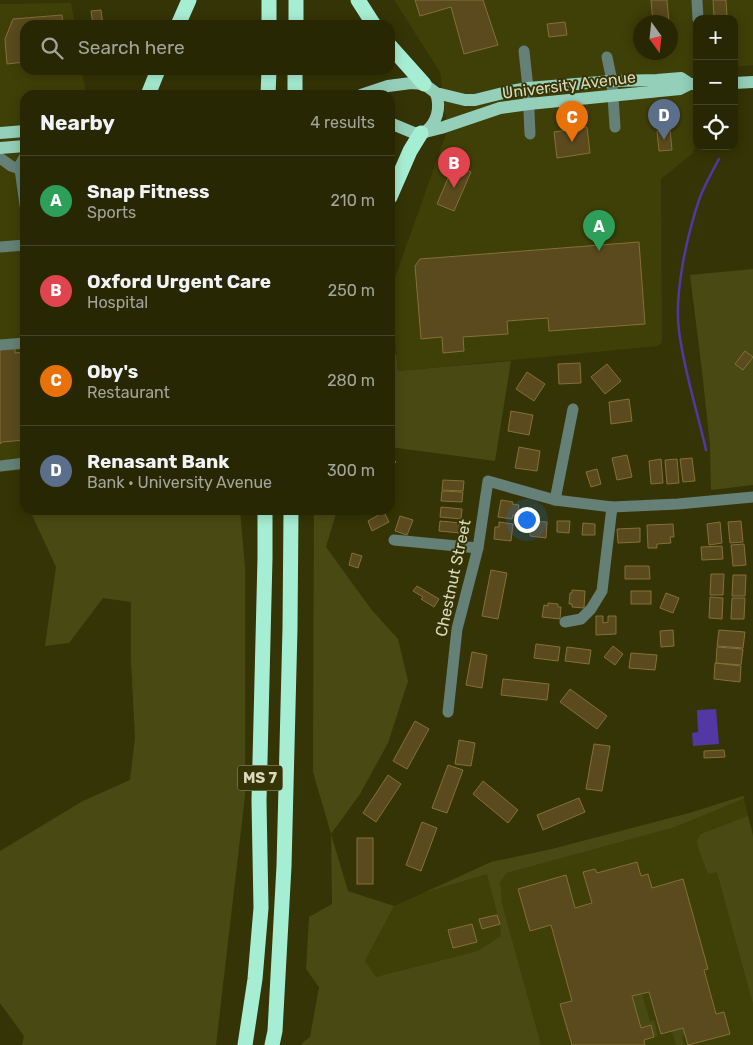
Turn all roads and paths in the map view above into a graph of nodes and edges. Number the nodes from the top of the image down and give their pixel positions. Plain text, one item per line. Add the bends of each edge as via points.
1 (189, 0) edge
2 (269, 0) edge
3 (296, 0) edge
4 (358, 0) edge
5 (697, 0) edge
6 (698, 15) edge
7 (180, 20) edge
8 (269, 20) edge
9 (296, 20) edge
10 (371, 20) edge
11 (395, 51) edge
12 (524, 51) dead end
13 (608, 57) dead end
14 (156, 75) edge
15 (269, 75) edge
16 (296, 75) edge
17 (612, 81) junction
18 (753, 82) edge
19 (738, 83) edge
20 (693, 84) edge
21 (528, 88) junction
22 (430, 89) junction
23 (150, 90) edge
24 (268, 90) edge
25 (295, 90) edge
26 (377, 90) edge
27 (613, 95) junction
28 (529, 104) junction
29 (395, 125) edge
30 (615, 127) dead end
31 (20, 131) edge
32 (0, 133) edge
33 (423, 133) junction
34 (530, 134) dead end
35 (20, 146) edge
36 (0, 148) edge
37 (0, 158) edge
38 (20, 165) edge
39 (20, 169) joint
40 (395, 186) edge
41 (20, 245) edge
42 (0, 247) edge
43 (20, 343) edge
44 (0, 345) edge
45 (573, 409) dead end
46 (20, 464) edge
47 (0, 466) edge
48 (753, 497) edge
49 (555, 500) junction
50 (612, 507) junction
51 (265, 515) edge
52 (291, 515) edge
53 (394, 540) dead end
54 (478, 548) junction
55 (565, 622) dead end
56 (448, 712) dead end
57 (245, 1045) edge
58 (272, 1045) edge

1 - 7 highway
2 - 8 highway
3 - 9 highway
4 - 10 highway
5 - 6 street
11 - 22 highway
12 - 21 street
13 - 17 street
14 - 23 highway
15 - 24 highway
16 - 25 highway
17 - 20 main road, University Avenue via 681,78
17 - 21 main road, University Avenue
17 - 27 street
18 - 19 main road
20 - 27 main road, University Avenue via 680,89
21 - 22 main road, University Avenue via 475,100
21 - 28 street
22 - 26 main road, University Avenue via 411,82
22 - 33 main road via 438,100 438,110 435,122
27 - 28 main road, University Avenue
27 - 30 street
28 - 33 main road, University Avenue via 500,108
28 - 34 street
29 - 33 main road
31 - 32 main road
33 - 40 highway via 410,151
35 - 36 main road
37 - 39 street
38 - 39 street
41 - 42 street
43 - 44 street
45 - 49 street
46 - 47 street
48 - 50 street
49 - 50 street
49 - 54 street, Chestnut Street via 488,481
50 - 55 street via 602,591 592,609 581,619
51 - 57 highway, MS 7 via 260,908 255,978
52 - 58 highway, MS 7 via 284,866
53 - 54 street
54 - 56 street, Chestnut Street via 457,629

